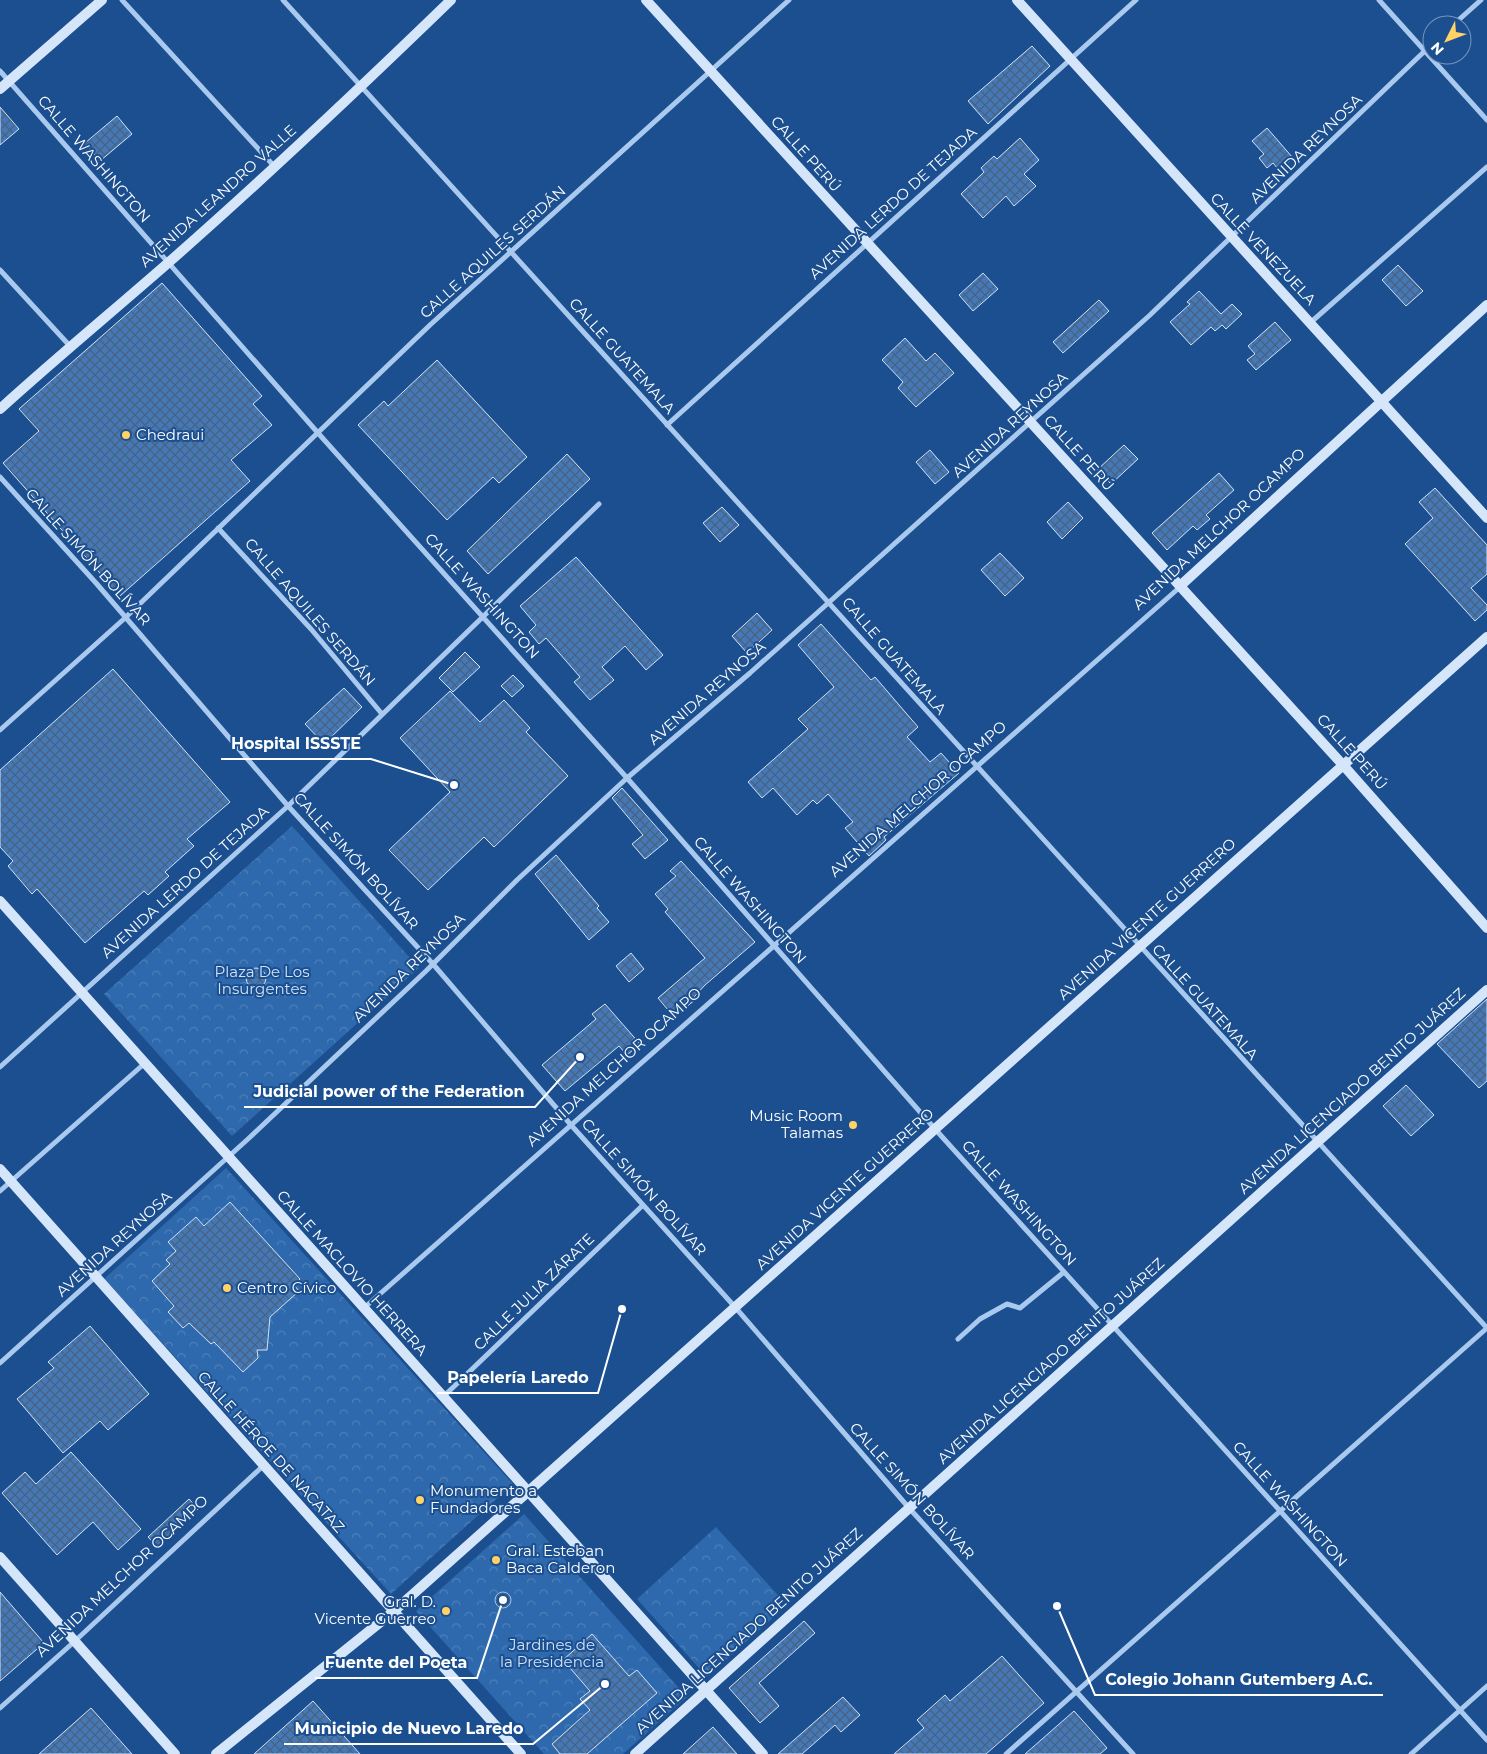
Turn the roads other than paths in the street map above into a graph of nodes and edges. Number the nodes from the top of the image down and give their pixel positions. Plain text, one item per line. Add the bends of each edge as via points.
1 (102, 0) edge
2 (122, 0) edge
3 (283, 0) edge
4 (451, 0) edge
5 (646, 0) edge
6 (789, 0) edge
7 (1017, 0) edge
8 (1136, 0) edge
9 (1379, 0) edge
10 (1481, 0) edge
11 (1464, 15) edge
12 (1422, 47) edge
13 (1422, 53) edge
14 (1070, 59) junction
15 (1438, 65) edge
16 (0, 71) edge
17 (711, 71) junction
18 (9, 81) junction
19 (361, 86) junction
20 (0, 89) edge
21 (1487, 120) edge
22 (274, 166) junction
23 (1487, 167) edge
24 (1232, 239) junction
25 (867, 243) junction
26 (513, 251) junction
27 (168, 263) junction
28 (0, 270) edge
29 (1487, 306) edge
30 (1310, 323) junction
31 (70, 345) junction
32 (1381, 401) junction
33 (0, 409) edge
34 (1032, 423) junction
35 (667, 425) junction
36 (318, 434) junction
37 (0, 477) edge
38 (600, 504) dead end
39 (1487, 518) edge
40 (218, 528) junction
41 (1180, 586) junction
42 (829, 602) junction
43 (483, 617) junction
44 (126, 618) junction
45 (1487, 637) edge
46 (382, 714) junction
47 (0, 730) edge
48 (1343, 765) junction
49 (976, 767) junction
50 (627, 778) junction
51 (288, 806) junction
52 (0, 901) edge
53 (1487, 928) edge
54 (774, 946) junction
55 (1138, 947) junction
56 (433, 964) junction
57 (1487, 990) edge
58 (82, 993) junction
59 (145, 1063) junction
60 (0, 1067) edge
61 (571, 1126) junction
62 (935, 1128) junction
63 (1316, 1143) junction
64 (228, 1157) junction
65 (0, 1169) edge
66 (11, 1181) junction
67 (0, 1191) edge
68 (643, 1205) junction
69 (1064, 1272) junction
70 (96, 1277) junction
71 (735, 1307) junction
72 (363, 1309) junction
73 (1112, 1326) junction
74 (1487, 1328) edge
75 (958, 1339) dead end
76 (0, 1363) edge
77 (442, 1397) junction
78 (264, 1465) junction
79 (526, 1492) junction
80 (909, 1508) junction
81 (1281, 1512) junction
82 (0, 1557) edge
83 (393, 1612) junction
84 (75, 1641) junction
85 (1487, 1686) edge
86 (705, 1691) junction
87 (1077, 1691) junction
88 (0, 1708) edge
89 (1460, 1711) junction
90 (1487, 1740) edge
91 (175, 1754) edge
92 (216, 1754) edge
93 (521, 1754) edge
94 (635, 1754) edge
95 (763, 1754) edge
96 (1006, 1754) edge
97 (1133, 1754) edge
98 (1411, 1754) edge

1 - 18 main road
2 - 22 street
3 - 19 street, CALLE GUATEMALA
4 - 19 main road, AVENIDA LEANDRO VALLE
5 - 17 main road, CALLE PERÚ
6 - 17 street, CALLE AQUILES SERDÁN
7 - 14 main road, CALLE VENEZUELA
8 - 14 street, AVENIDA LERDO DE TEJADA
9 - 12 street
10 - 11 street
13 - 24 street, AVENIDA REYNOSA
14 - 24 main road, CALLE VENEZUELA
14 - 25 street, AVENIDA LERDO DE TEJADA
15 - 21 street
16 - 18 street, CALLE WASHINGTON
17 - 25 main road, CALLE PERÚ
17 - 26 street, CALLE AQUILES SERDÁN
18 - 20 main road
18 - 27 street, CALLE WASHINGTON
19 - 22 main road, AVENIDA LEANDRO VALLE
19 - 26 street, CALLE GUATEMALA
22 - 27 main road, AVENIDA LEANDRO VALLE
23 - 30 street
24 - 30 main road, CALLE VENEZUELA
24 - 34 street, AVENIDA REYNOSA
25 - 34 main road, CALLE PERÚ
25 - 35 street, AVENIDA LERDO DE TEJADA
26 - 35 street, CALLE GUATEMALA
26 - 36 street, CALLE AQUILES SERDÁN via 430,325
27 - 31 main road, AVENIDA LEANDRO VALLE
27 - 36 street, CALLE WASHINGTON
28 - 31 street
29 - 32 main road, AVENIDA MELCHOR OCAMPO
30 - 32 main road, CALLE VENEZUELA
31 - 33 main road, AVENIDA LEANDRO VALLE
32 - 39 main road, CALLE VENEZUELA
32 - 41 main road, AVENIDA MELCHOR OCAMPO
34 - 41 main road, CALLE PERÚ
34 - 42 street, AVENIDA REYNOSA
35 - 42 street, CALLE GUATEMALA
36 - 40 street, CALLE AQUILES SERDÁN
36 - 43 street, CALLE WASHINGTON
37 - 44 street, CALLE SIMÓN BOLÍVAR
38 - 43 street, AVENIDA LERDO DE TEJADA
40 - 44 street, CALLE AQUILES SERDÁN
40 - 46 street, CALLE AQUILES SERDÁN via 311,629
41 - 48 main road, CALLE PERÚ
41 - 49 street, AVENIDA MELCHOR OCAMPO
42 - 49 street, CALLE GUATEMALA
42 - 50 street, AVENIDA REYNOSA
43 - 46 street, AVENIDA LERDO DE TEJADA
43 - 50 street, CALLE WASHINGTON
44 - 47 street, CALLE AQUILES SERDÁN
44 - 51 street, CALLE SIMÓN BOLÍVAR
45 - 48 main road, AVENIDA VICENTE GUERRERO
46 - 51 street, AVENIDA LERDO DE TEJADA
48 - 53 main road, CALLE PERÚ
48 - 55 main road, AVENIDA VICENTE GUERRERO
49 - 54 street, AVENIDA MELCHOR OCAMPO
49 - 55 street, CALLE GUATEMALA
50 - 54 street, CALLE WASHINGTON
50 - 56 street, AVENIDA REYNOSA via 517,880
51 - 56 street, CALLE SIMÓN BOLÍVAR
51 - 58 street, AVENIDA LERDO DE TEJADA
52 - 58 main road, CALLE MACLOVIO HERRERA
54 - 61 street, AVENIDA MELCHOR OCAMPO
54 - 62 street, CALLE WASHINGTON
55 - 62 main road, AVENIDA VICENTE GUERRERO
55 - 63 street, CALLE GUATEMALA
56 - 61 street, CALLE SIMÓN BOLÍVAR
56 - 64 street, AVENIDA REYNOSA
57 - 63 main road, AVENIDA LICENCIADO BENITO JUÁREZ
58 - 59 main road, CALLE MACLOVIO HERRERA
58 - 60 street, AVENIDA LERDO DE TEJADA
59 - 64 main road, CALLE MACLOVIO HERRERA
59 - 66 street
61 - 68 street, CALLE SIMÓN BOLÍVAR
61 - 72 street, AVENIDA MELCHOR OCAMPO
62 - 69 street, CALLE WASHINGTON
62 - 71 main road, AVENIDA VICENTE GUERRERO
63 - 73 main road, AVENIDA LICENCIADO BENITO JUÁREZ
63 - 74 street, CALLE GUATEMALA
64 - 70 street, AVENIDA REYNOSA
64 - 72 main road, CALLE MACLOVIO HERRERA
65 - 66 main road, CALLE HÉROE DE NACATAZ
66 - 67 street
66 - 70 main road, CALLE HÉROE DE NACATAZ
68 - 71 street, CALLE SIMÓN BOLÍVAR
68 - 77 street, CALLE JULIA ZÁRATE
69 - 73 street, CALLE WASHINGTON
69 - 75 street via 1020,1308 1007,1304 980,1319
70 - 76 street, AVENIDA REYNOSA
70 - 78 main road, CALLE HÉROE DE NACATAZ
71 - 79 main road, AVENIDA VICENTE GUERRERO
71 - 80 street, CALLE SIMÓN BOLÍVAR
72 - 77 main road, CALLE MACLOVIO HERRERA
73 - 80 main road, AVENIDA LICENCIADO BENITO JUÁREZ
73 - 81 street, CALLE WASHINGTON
74 - 81 street
77 - 79 main road, CALLE MACLOVIO HERRERA
78 - 83 main road, CALLE HÉROE DE NACATAZ
78 - 84 street, AVENIDA MELCHOR OCAMPO
79 - 83 main road, AVENIDA VICENTE GUERRERO
79 - 86 main road, CALLE MACLOVIO HERRERA
80 - 86 main road, AVENIDA LICENCIADO BENITO JUÁREZ
80 - 87 street, CALLE SIMÓN BOLÍVAR
81 - 87 street
81 - 89 street, CALLE WASHINGTON
82 - 84 main road
83 - 92 main road, AVENIDA VICENTE GUERRERO
83 - 93 main road, CALLE HÉROE DE NACATAZ
84 - 88 street, AVENIDA MELCHOR OCAMPO
84 - 91 main road
85 - 89 street
86 - 94 main road, AVENIDA LICENCIADO BENITO JUÁREZ
86 - 95 main road, CALLE MACLOVIO HERRERA
87 - 96 street
87 - 97 street, CALLE SIMÓN BOLÍVAR
89 - 90 street, CALLE WASHINGTON
89 - 98 street

